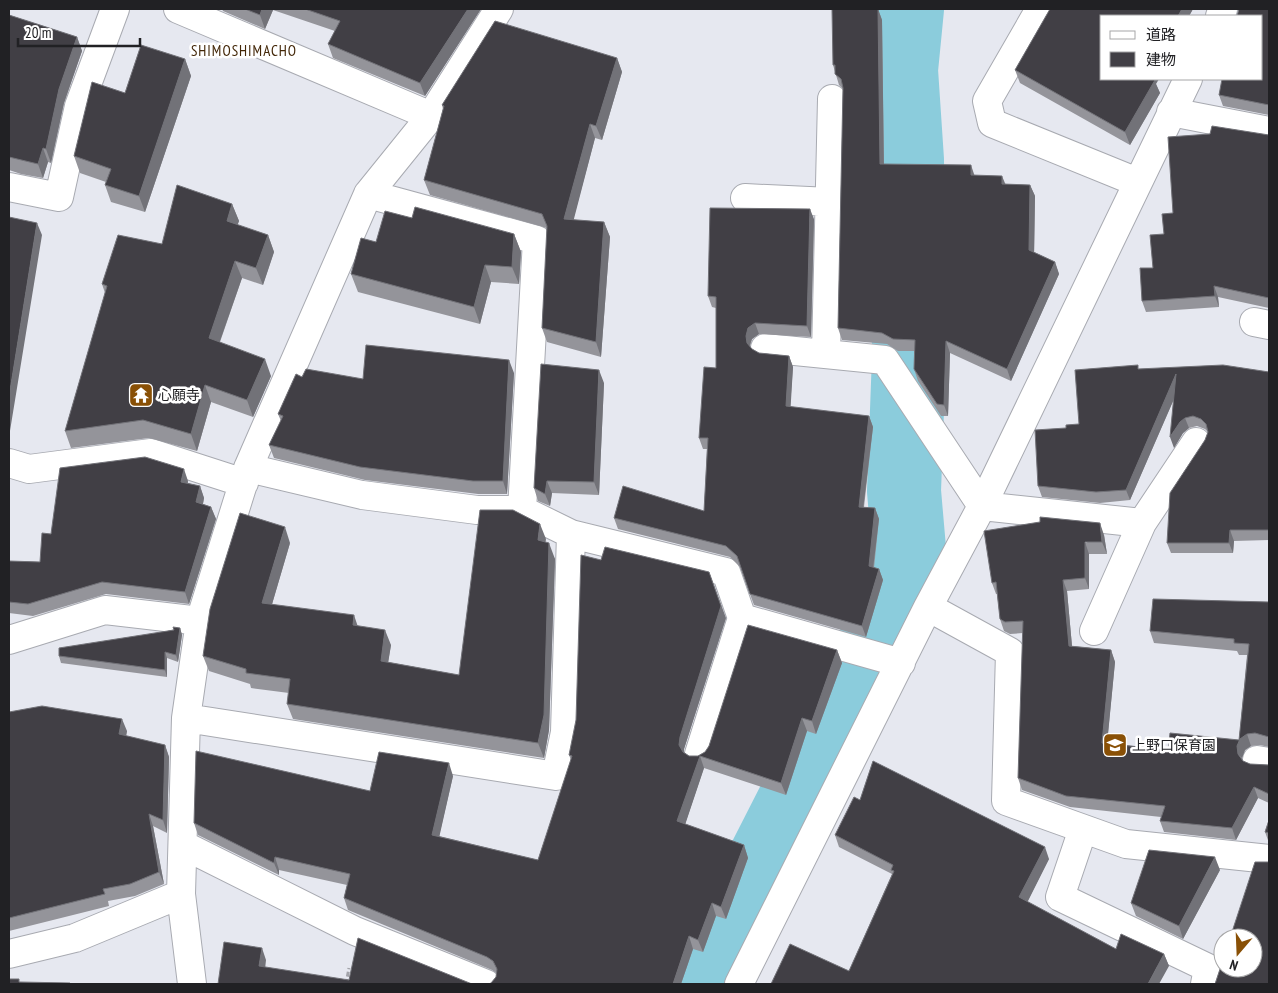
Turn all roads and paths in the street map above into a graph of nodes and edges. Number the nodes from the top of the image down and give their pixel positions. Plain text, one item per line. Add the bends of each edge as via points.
1 (115, 9) edge
2 (178, 9) edge
3 (499, 9) edge
4 (1040, 9) edge
5 (210, 15) edge
6 (1187, 80) edge
7 (832, 99) dead end
8 (1171, 112) junction
9 (431, 116) junction
10 (1269, 131) edge
11 (1138, 182) junction
12 (9, 187) edge
13 (368, 194) junction
14 (745, 198) dead end
15 (830, 202) junction
16 (765, 348) dead end
17 (826, 354) junction
18 (1196, 442) dead end
19 (9, 463) edge
20 (246, 475) junction
21 (982, 506) junction
22 (522, 510) junction
23 (1142, 523) junction
24 (571, 534) junction
25 (928, 607) junction
26 (742, 618) junction
27 (200, 621) junction
28 (1094, 631) dead end
29 (9, 640) edge
30 (901, 663) junction
31 (186, 718) junction
32 (699, 754) edge
33 (1083, 828) junction
34 (183, 845) junction
35 (1269, 858) edge
36 (181, 894) junction
37 (9, 954) edge
38 (192, 984) edge
39 (486, 984) edge
40 (739, 984) edge
41 (1205, 984) edge

1 - 12 street via 79,106 59,197
2 - 5 street
3 - 9 street
4 - 11 street via 987,101 992,123
5 - 9 street
6 - 8 street
7 - 15 street
8 - 10 street
8 - 11 street
9 - 13 street
11 - 21 street
13 - 20 street
13 - 22 street via 537,240
14 - 15 street
15 - 17 street
16 - 17 street
17 - 21 street via 885,360
18 - 23 street
19 - 20 street via 29,469 151,453
20 - 22 street via 362,496 477,510
20 - 27 street
21 - 23 street
21 - 25 street
22 - 24 street
23 - 28 street
24 - 26 street via 726,572
24 - 31 street via 565,732 556,776
25 - 30 street
25 - 33 street via 1010,652 1006,800
26 - 30 street
26 - 32 street
27 - 29 street via 106,610
27 - 31 street
30 - 40 street
31 - 34 street
33 - 35 street via 1126,844
33 - 41 street via 1060,897 1208,968
34 - 36 street
34 - 39 street via 355,931
36 - 37 street via 75,938
36 - 38 street

